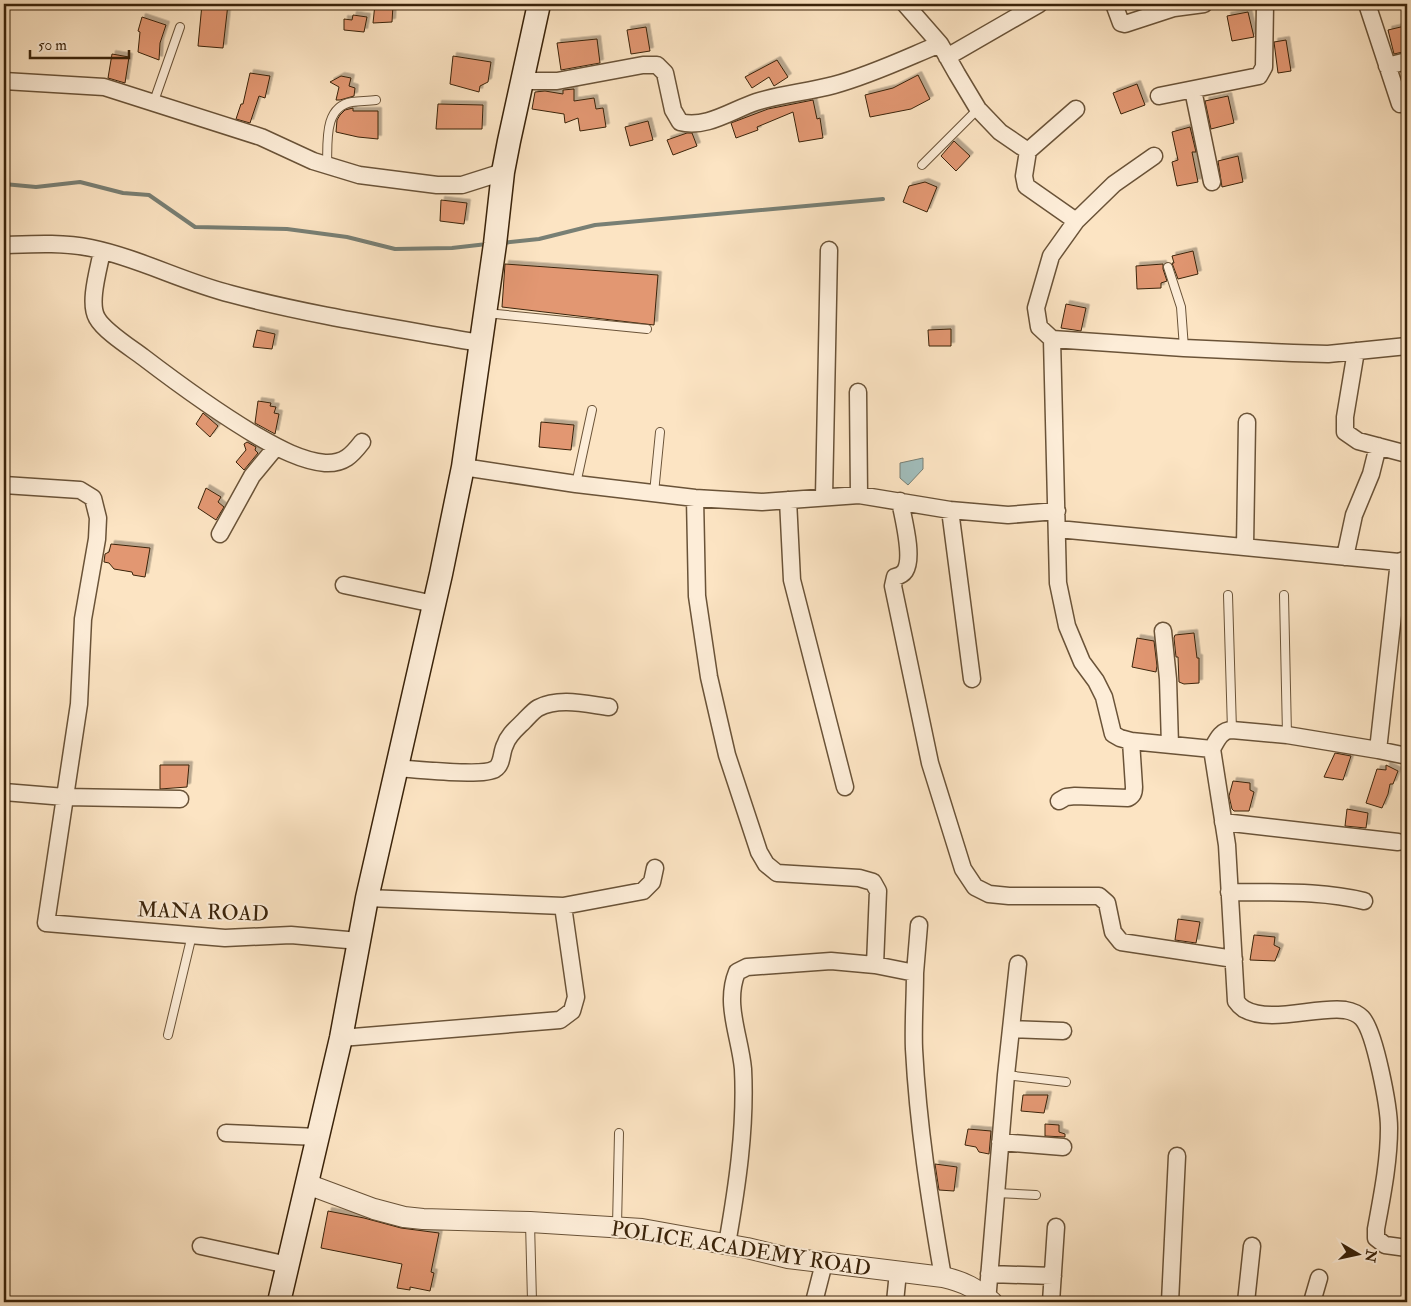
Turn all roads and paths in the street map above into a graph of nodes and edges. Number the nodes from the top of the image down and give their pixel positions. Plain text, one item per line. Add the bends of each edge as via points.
1 (539, 4) edge
2 (905, 4) edge
3 (1039, 4) edge
4 (1114, 4) edge
5 (1204, 4) edge
6 (1265, 4) edge
7 (1367, 4) edge
8 (180, 26) dead end
9 (944, 50) junction
10 (1407, 61) edge
11 (1387, 66) junction
12 (4, 81) edge
13 (522, 81) junction
14 (1193, 90) junction
15 (1159, 96) dead end
16 (376, 100) dead end
17 (153, 104) junction
18 (1400, 104) dead end
19 (978, 109) junction
20 (1076, 109) dead end
21 (1028, 151) junction
22 (1154, 156) dead end
23 (922, 165) dead end
24 (327, 166) junction
25 (503, 172) junction
26 (1212, 182) dead end
27 (1076, 221) junction
28 (4, 245) edge
29 (830, 250) dead end
30 (102, 251) junction
31 (1168, 267) dead end
32 (484, 313) junction
33 (647, 329) dead end
34 (1052, 339) junction
35 (480, 343) junction
36 (1407, 346) edge
37 (1184, 348) junction
38 (1356, 351) junction
39 (858, 392) dead end
40 (592, 410) dead end
41 (1247, 422) dead end
42 (660, 432) dead end
43 (362, 442) dead end
44 (276, 446) junction
45 (1378, 446) junction
46 (1407, 454) edge
47 (463, 467) junction
48 (576, 484) junction
49 (4, 485) edge
50 (654, 493) junction
51 (859, 495) junction
52 (695, 498) junction
53 (824, 498) junction
54 (788, 500) junction
55 (900, 501) junction
56 (950, 510) junction
57 (1057, 511) junction
58 (1058, 529) junction
59 (220, 534) dead end
60 (1245, 547) junction
61 (1345, 557) junction
62 (1403, 561) edge
63 (344, 585) dead end
64 (1228, 595) dead end
65 (1284, 595) dead end
66 (434, 604) junction
67 (1163, 631) dead end
68 (972, 679) dead end
69 (609, 707) dead end
70 (1232, 730) junction
71 (1287, 735) junction
72 (1131, 741) junction
73 (1170, 745) junction
74 (1212, 749) junction
75 (1378, 750) junction
76 (1407, 756) edge
77 (396, 768) junction
78 (845, 788) dead end
79 (4, 792) edge
80 (66, 798) junction
81 (180, 799) dead end
82 (1059, 801) dead end
83 (1223, 822) junction
84 (1398, 842) dead end
85 (655, 868) dead end
86 (1229, 892) junction
87 (367, 898) junction
88 (1364, 901) dead end
89 (562, 906) junction
90 (919, 925) dead end
91 (192, 935) junction
92 (359, 941) junction
93 (1234, 959) junction
94 (1018, 964) dead end
95 (875, 966) junction
96 (915, 973) junction
97 (1011, 1029) junction
98 (1063, 1031) dead end
99 (168, 1035) dead end
100 (341, 1038) junction
101 (1006, 1075) junction
102 (1066, 1082) dead end
103 (226, 1132) dead end
104 (619, 1133) dead end
105 (318, 1137) junction
106 (1000, 1142) junction
107 (1063, 1148) dead end
108 (1177, 1156) dead end
109 (307, 1184) junction
110 (996, 1193) junction
111 (1036, 1195) dead end
112 (530, 1222) junction
113 (1056, 1227) dead end
114 (617, 1228) junction
115 (727, 1244) junction
116 (201, 1246) dead end
117 (1252, 1246) dead end
118 (1407, 1248) edge
119 (824, 1263) junction
120 (288, 1265) junction
121 (898, 1272) junction
122 (989, 1274) junction
123 (1053, 1276) junction
124 (943, 1277) junction
125 (1319, 1278) dead end
126 (532, 1301) edge
127 (989, 1301) edge
128 (279, 1302) edge
129 (814, 1302) edge
130 (895, 1302) edge
131 (1051, 1302) edge
132 (1170, 1302) edge
133 (1246, 1302) edge
134 (1312, 1302) edge

1 - 13 main road
2 - 9 street
3 - 9 street
4 - 5 street via 1121,22 1125,24 1174,8
6 - 14 street via 1264,67 1259,76
7 - 11 street
8 - 17 lane
9 - 13 street via 690,124 680,122 673,110 665,73 657,65 556,81
9 - 19 street
10 - 11 street
11 - 18 street
12 - 17 street via 104,87
13 - 25 main road
14 - 15 street
14 - 26 street
16 - 24 lane via 351,102 332,114
17 - 24 street via 261,137
19 - 21 street via 1000,132
19 - 23 lane
20 - 21 street
21 - 27 street via 1024,176 1026,186
22 - 27 street via 1114,184
24 - 25 street via 359,175 437,185 462,185
25 - 32 main road
27 - 34 street via 1051,256 1036,308 1039,327
28 - 30 street via 45,243
29 - 53 street
30 - 35 street via 230,294
30 - 44 street via 93,308 97,319 194,396
31 - 37 lane via 1182,308
32 - 33 lane
32 - 35 main road
34 - 37 street
34 - 57 street
35 - 47 main road
36 - 38 street
37 - 38 street via 1328,354
38 - 45 street via 1345,432 1358,441
39 - 51 street
40 - 48 lane
41 - 60 street
42 - 50 lane
43 - 44 street via 351,456 339,462 325,463 299,457
44 - 59 street via 252,476
45 - 46 street
45 - 61 street via 1371,474 1354,515
47 - 48 street
47 - 66 main road
48 - 50 street
49 - 80 street via 80,490 93,498 98,518 83,619 79,704
50 - 52 street
51 - 53 street
51 - 55 street
52 - 54 street via 762,502
52 - 95 street via 697,596 709,677 727,755 760,852 766,864 777,873 859,878 873,882 878,891
53 - 54 street
54 - 78 street via 792,580
55 - 56 street
55 - 93 street via 908,564 904,573 895,578 893,586 930,763 963,869 975,887 989,894 1009,896 1099,896 1107,903 1113,932 1121,942
56 - 57 street via 1008,515
56 - 68 street
57 - 58 street
58 - 60 street
58 - 72 street via 1058,583 1067,626 1082,662 1104,697 1113,734
60 - 61 street
61 - 62 street
62 - 75 street
63 - 66 street
64 - 70 lane
65 - 71 lane
66 - 77 main road
67 - 73 street
69 - 77 street via 569,702 550,703 536,709 505,744 500,764 486,772
70 - 71 street
70 - 74 street via 1220,734
71 - 75 street
72 - 73 street
72 - 82 street via 1134,793 1131,796 1075,796
73 - 74 street
74 - 83 street
75 - 76 street
77 - 87 main road
79 - 80 street
80 - 81 street
80 - 91 street, MANA ROAD via 46,923
83 - 84 street
83 - 86 street
85 - 89 street via 652,882 643,891
86 - 88 street via 1326,894
86 - 93 street
87 - 89 street
87 - 92 main road
89 - 100 street via 576,997 572,1011 560,1020
90 - 96 street
91 - 92 street, MANA ROAD via 253,938 291,935
91 - 99 lane
92 - 100 main road
93 - 118 street via 1236,1001 1244,1009 1273,1014 1345,1010 1366,1023 1384,1088 1389,1127 1376,1238 1385,1245
94 - 97 street
95 - 96 street
95 - 115 street via 831,961 746,967 737,972 732,984 732,1007 743,1069 742,1120 739,1179
96 - 124 street via 914,1049 920,1122
97 - 98 street
97 - 101 street
100 - 105 main road
101 - 102 lane
101 - 106 street
103 - 105 street
104 - 114 lane
105 - 109 main road
106 - 107 street
106 - 110 street
108 - 132 street
109 - 112 street, POLICE ACADEMY ROAD via 374,1209 404,1216
109 - 120 main road
110 - 111 lane
110 - 122 street
112 - 114 street, POLICE ACADEMY ROAD
112 - 126 lane
113 - 123 street
114 - 115 street, POLICE ACADEMY ROAD via 642,1229
115 - 119 street, POLICE ACADEMY ROAD
116 - 120 street
117 - 133 street
119 - 121 street, POLICE ACADEMY ROAD
119 - 129 street
120 - 128 main road
121 - 124 street, POLICE ACADEMY ROAD
121 - 130 street
122 - 123 street
122 - 127 street
123 - 131 street
124 - 127 street, POLICE ACADEMY ROAD via 974,1288
125 - 134 street

